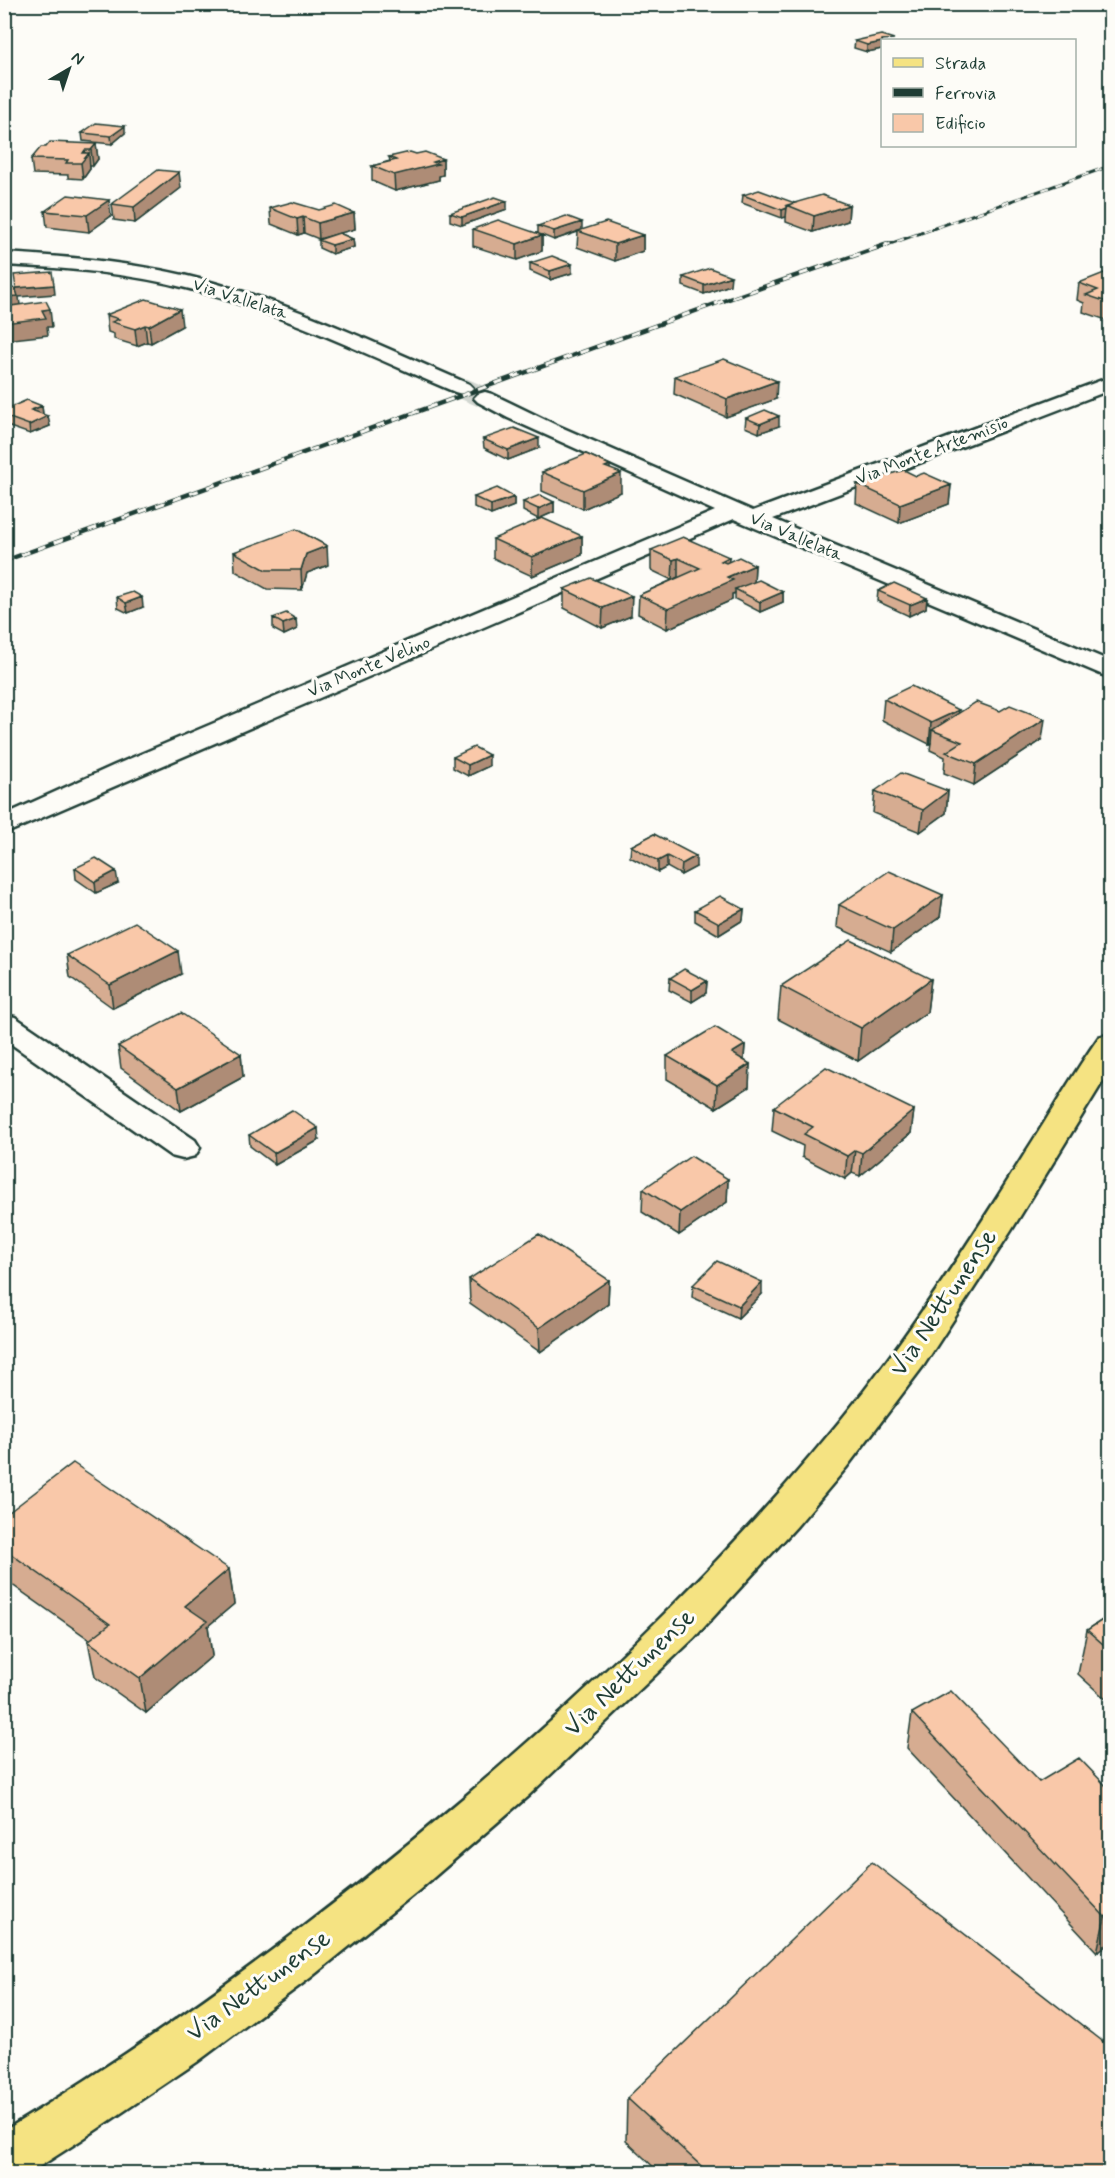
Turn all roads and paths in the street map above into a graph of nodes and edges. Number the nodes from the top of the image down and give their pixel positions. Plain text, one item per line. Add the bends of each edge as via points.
1 (4, 259) edge
2 (1110, 383) edge
3 (462, 388) tunnel mouth
4 (485, 398) tunnel mouth
5 (744, 515) junction
6 (1110, 670) edge
7 (4, 826) edge
8 (4, 1024) edge
9 (1110, 1044) edge
10 (183, 1148) dead end
11 (4, 2160) edge

1 - 3 street, Via Vallelata via 125,269 198,284 274,309
2 - 5 street, Via Monte Artemisio
4 - 5 street, Via Vallelata
5 - 6 street, Via Vallelata
5 - 7 street, Via Monte Velino via 125,771
8 - 10 street
9 - 11 main road, Via Nettunense via 964,1277 878,1399 769,1533 644,1663 514,1782 321,1943 144,2070

